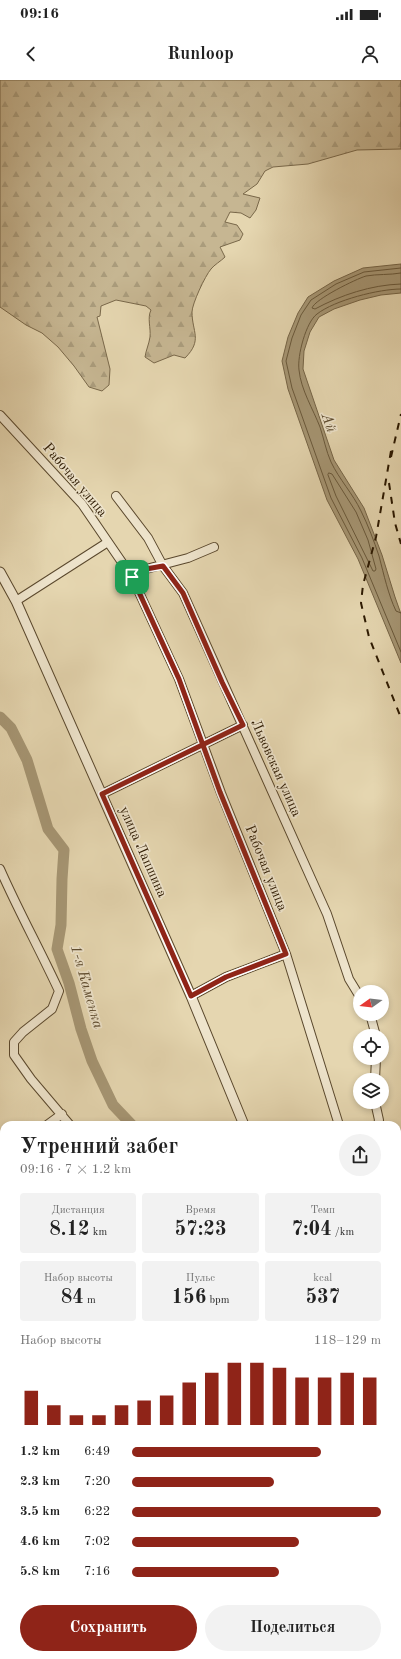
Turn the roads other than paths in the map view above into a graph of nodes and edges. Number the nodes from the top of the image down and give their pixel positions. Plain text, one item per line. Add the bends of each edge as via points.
1 (0, 415) edge
2 (116, 496) dead end
3 (108, 542) junction
4 (214, 547) dead end
5 (163, 566) junction
6 (0, 572) edge
7 (132, 577) junction
8 (16, 601) junction
9 (243, 725) junction
10 (202, 744) junction
11 (102, 794) junction
12 (0, 869) edge
13 (286, 954) junction
14 (353, 986) edge
15 (191, 996) junction
16 (376, 1109) edge
17 (62, 1114) junction
18 (52, 1121) edge
19 (67, 1121) edge
20 (242, 1121) edge
21 (338, 1121) edge
22 (378, 1121) edge

1 - 3 street, Рабочая улица via 82,504
2 - 5 street, Львовская улица via 148,538
3 - 7 street, Рабочая улица
3 - 8 street
4 - 5 street
5 - 7 street via 146,569
5 - 9 street, Львовская улица via 183,593
6 - 8 street, улица Лапшина
7 - 10 street, Рабочая улица via 179,679
8 - 11 street, улица Лапшина
9 - 10 street
9 - 14 street, Львовская улица via 327,914
10 - 11 street
10 - 13 street, Рабочая улица
11 - 15 street, улица Лапшина
12 - 17 street via 59,991 52,1009 14,1042 14,1055
13 - 15 street via 226,977
13 - 21 street, Рабочая улица
15 - 20 street, улица Лапшина
16 - 22 street
17 - 18 street
17 - 19 street

